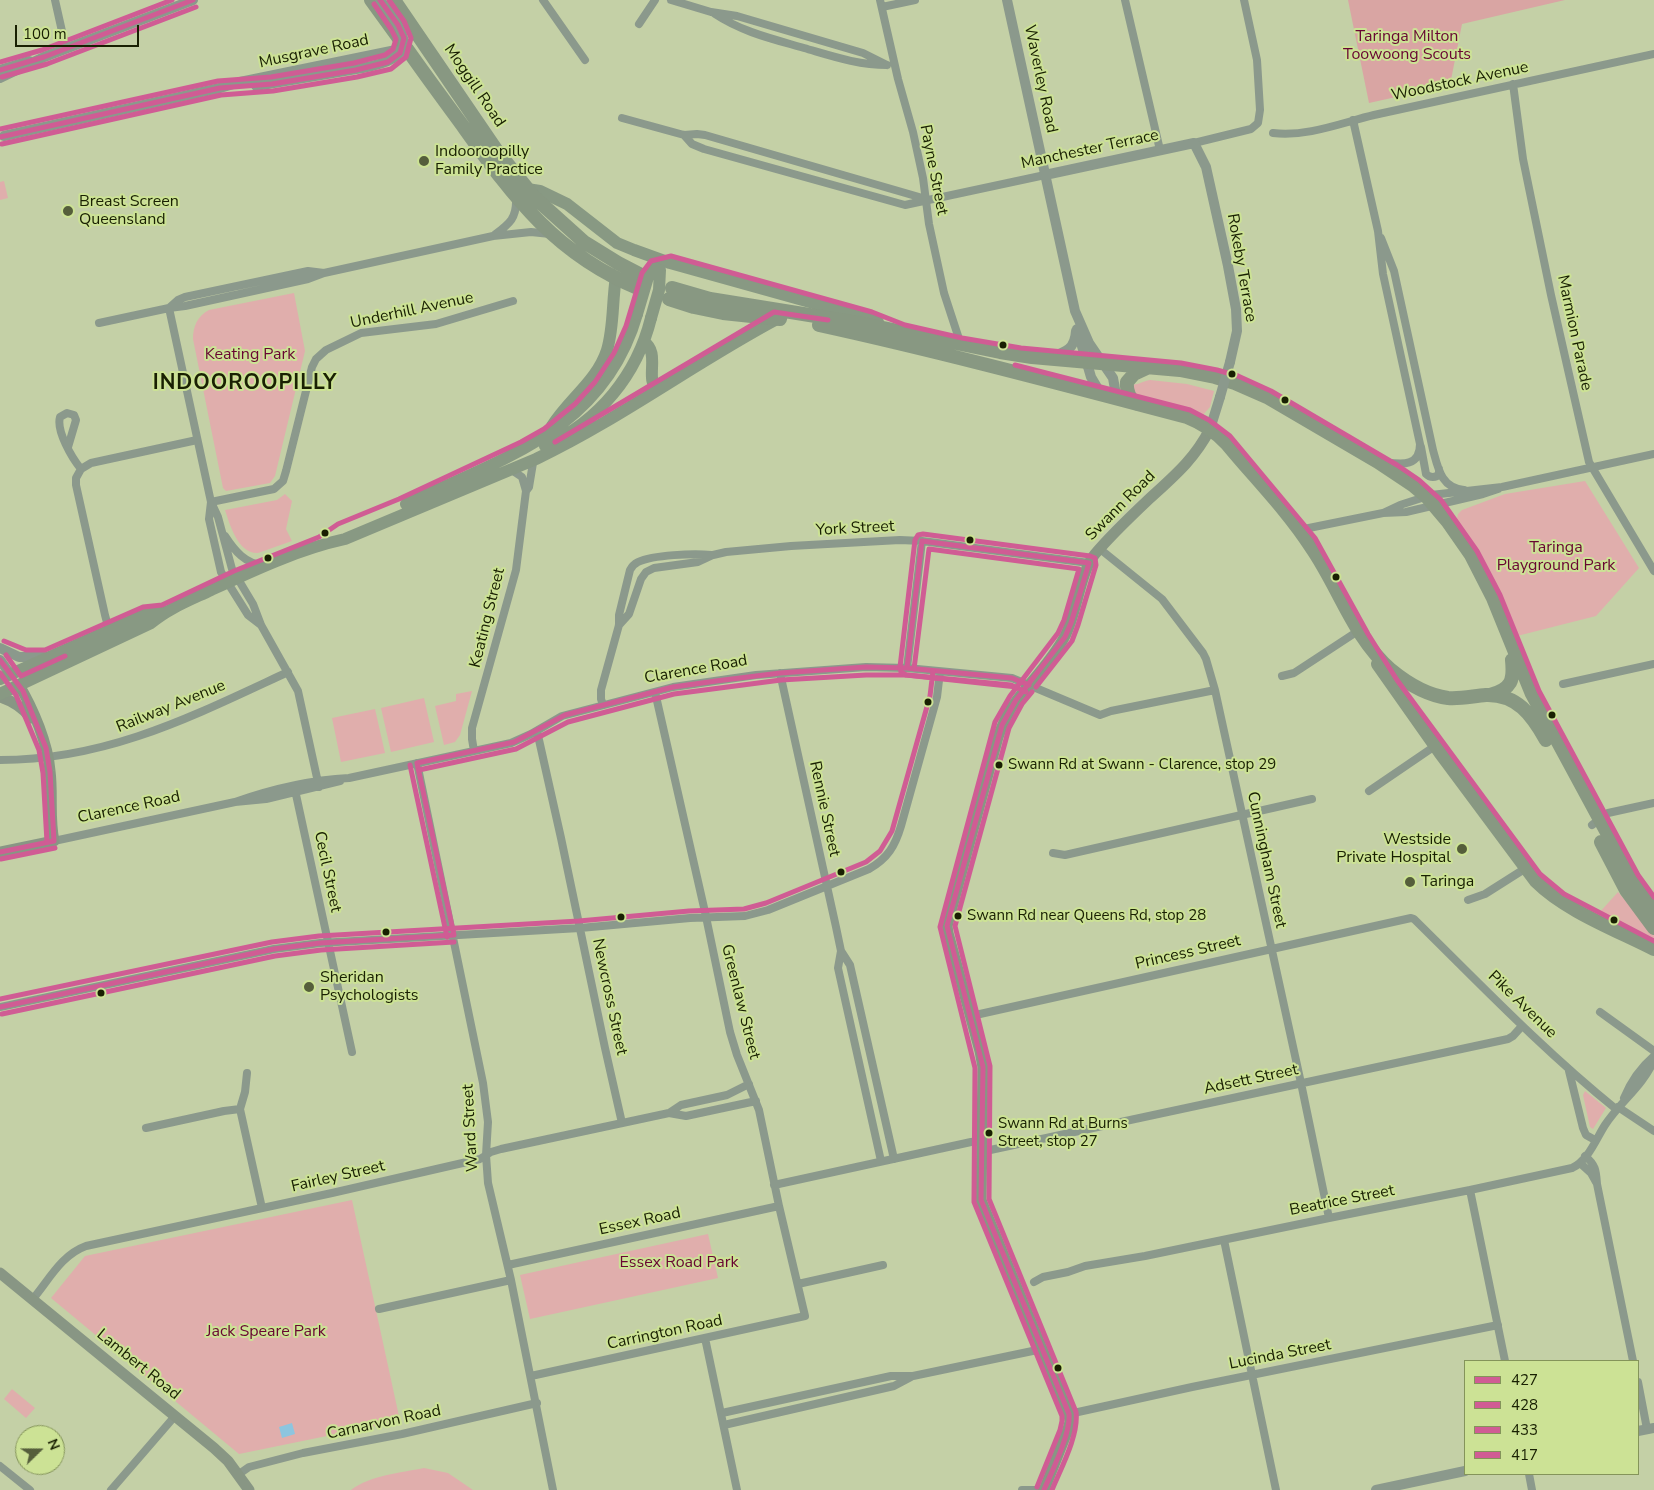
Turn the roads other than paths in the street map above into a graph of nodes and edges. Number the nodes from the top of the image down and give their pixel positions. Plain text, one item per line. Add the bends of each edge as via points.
1 (55, 0) edge
2 (193, 0) edge
3 (371, 0) edge
4 (380, 0) edge
5 (394, 0) edge
6 (543, 0) edge
7 (655, 0) edge
8 (671, 0) edge
9 (915, 0) edge
10 (1007, 0) edge
11 (1125, 0) edge
12 (1244, 0) edge
13 (881, 4) edge
14 (711, 12) junction
15 (639, 24) dead end
16 (66, 49) junction
17 (403, 49) junction
18 (1654, 54) edge
19 (44, 57) junction
20 (584, 60) dead end
21 (891, 66) junction
22 (0, 70) edge
23 (0, 78) edge
24 (1513, 84) junction
25 (220, 88) junction
26 (622, 118) dead end
27 (1353, 120) junction
28 (1273, 133) dead end
29 (684, 135) junction
30 (4, 136) dead end
31 (1194, 143) junction
32 (1160, 150) junction
33 (1046, 175) junction
34 (521, 193) junction
35 (926, 199) junction
36 (1378, 231) junction
37 (550, 234) junction
38 (493, 236) junction
39 (659, 264) junction
40 (616, 277) junction
41 (513, 301) dead end
42 (169, 308) junction
43 (1075, 311) junction
44 (777, 319) junction
45 (99, 323) dead end
46 (1076, 327) junction
47 (903, 332) junction
48 (644, 342) junction
49 (961, 345) junction
50 (621, 357) junction
51 (1047, 358) junction
52 (1086, 361) junction
53 (1102, 362) junction
54 (1149, 367) junction
55 (656, 390) junction
56 (1105, 395) junction
57 (1137, 404) junction
58 (1210, 429) junction
59 (548, 435) junction
60 (197, 440) junction
61 (1420, 440) junction
62 (68, 448) dead end
63 (1654, 454) edge
64 (536, 459) junction
65 (1378, 462) junction
66 (1591, 467) junction
67 (81, 469) junction
68 (510, 469) junction
69 (1439, 469) junction
70 (1502, 486) junction
71 (1464, 490) junction
72 (526, 491) junction
73 (450, 494) junction
74 (1430, 501) junction
75 (210, 502) junction
76 (1383, 514) junction
77 (220, 524) junction
78 (1299, 530) junction
79 (922, 541) junction
80 (323, 544) junction
81 (1100, 549) junction
82 (713, 555) junction
83 (1088, 563) junction
84 (271, 564) junction
85 (1654, 571) edge
86 (232, 580) junction
87 (164, 612) junction
88 (619, 625) junction
89 (110, 630) junction
90 (1358, 631) junction
91 (1366, 644) junction
92 (1511, 646) junction
93 (0, 648) edge
94 (53, 655) junction
95 (0, 660) edge
96 (1654, 664) edge
97 (907, 668) junction
98 (288, 672) junction
99 (940, 672) junction
100 (780, 673) junction
101 (5, 676) edge
102 (1282, 676) dead end
103 (1563, 684) dead end
104 (19, 685) junction
105 (1028, 685) junction
106 (1215, 690) junction
107 (655, 692) junction
108 (0, 695) edge
109 (1489, 695) junction
110 (602, 705) junction
111 (29, 712) junction
112 (537, 731) junction
113 (1435, 746) junction
114 (474, 751) junction
115 (47, 752) junction
116 (0, 760) edge
117 (417, 763) junction
118 (319, 784) junction
119 (295, 789) junction
120 (1369, 792) dead end
121 (1312, 799) dead end
122 (1654, 803) edge
123 (1242, 815) junction
124 (1596, 822) junction
125 (54, 840) junction
126 (0, 852) edge
127 (1053, 853) dead end
128 (1526, 868) junction
129 (827, 886) junction
130 (1468, 900) dead end
131 (1654, 910) edge
132 (706, 918) junction
133 (1411, 918) joint
134 (580, 928) junction
135 (1654, 928) edge
136 (454, 935) junction
137 (328, 943) junction
138 (1271, 948) junction
139 (1654, 950) edge
140 (841, 951) junction
141 (0, 1007) edge
142 (1600, 1012) dead end
143 (971, 1016) junction
144 (1522, 1026) junction
145 (1654, 1051) edge
146 (352, 1052) dead end
147 (1654, 1056) edge
148 (1654, 1060) edge
149 (1569, 1070) junction
150 (247, 1073) dead end
151 (1301, 1083) junction
152 (749, 1084) junction
153 (1623, 1100) junction
154 (756, 1101) junction
155 (1617, 1108) junction
156 (240, 1109) junction
157 (670, 1113) junction
158 (622, 1123) junction
159 (146, 1128) dead end
160 (1654, 1132) edge
161 (1595, 1140) junction
162 (981, 1147) junction
163 (486, 1155) junction
164 (894, 1159) junction
165 (1583, 1160) junction
166 (881, 1161) junction
167 (774, 1185) junction
168 (1470, 1190) junction
169 (779, 1206) junction
170 (262, 1208) junction
171 (1329, 1218) junction
172 (1224, 1240) junction
173 (508, 1265) junction
174 (883, 1265) dead end
175 (0, 1273) edge
176 (511, 1280) junction
177 (1034, 1282) dead end
178 (798, 1284) junction
179 (32, 1300) junction
180 (379, 1309) dead end
181 (805, 1316) joint
182 (1498, 1325) junction
183 (705, 1338) junction
184 (1042, 1350) junction
185 (1505, 1360) edge
186 (1634, 1360) edge
187 (1253, 1374) junction
188 (531, 1376) junction
189 (913, 1376) junction
190 (1639, 1388) edge
191 (537, 1403) junction
192 (722, 1413) junction
193 (1069, 1414) junction
194 (175, 1416) junction
195 (724, 1425) junction
196 (1646, 1433) edge
197 (0, 1466) edge
198 (1464, 1471) edge
199 (239, 1474) junction
200 (1529, 1475) edge
201 (734, 1489) edge
202 (30, 1490) edge
203 (111, 1490) edge
204 (249, 1490) edge
205 (553, 1490) edge
206 (1022, 1490) edge
207 (1037, 1490) edge
208 (1044, 1490) edge
209 (1276, 1490) edge
210 (1378, 1490) edge
211 (1532, 1490) edge

1 - 16 street
2 - 16 street
3 - 17 highway, Moggill Road
4 - 25 street, bridge via 404,38 399,54 390,61 272,84
5 - 34 highway, Moggill Road via 497,151
6 - 20 street
7 - 15 street
8 - 14 street
9 - 13 street
10 - 33 street, Waverley Road
11 - 32 street
12 - 31 street, Manchester Terrace via 1258,62 1258,123 1250,129
13 - 21 street, Payne Street
14 - 21 street via 737,16 863,53
14 - 21 street via 737,27 772,39 860,63
16 - 19 street
17 - 25 street, Musgrave Road
17 - 34 highway, Moggill Road via 492,167
18 - 24 street, Woodstock Avenue
19 - 22 street
19 - 23 street
21 - 35 street, Payne Street via 913,132
24 - 27 street, Woodstock Avenue
24 - 66 street, Marmion Parade via 1523,159
25 - 30 street, Musgrave Road
26 - 29 street, Manchester Terrace
27 - 28 street, Woodstock Avenue via 1294,133
27 - 36 street
29 - 35 street, Manchester Terrace via 705,135
29 - 35 street, Manchester Terrace via 698,147 900,204
31 - 32 street, Manchester Terrace
31 - 58 street, Rokeby Terrace, bridge via 1206,167 1236,309 1237,331
32 - 33 street, Manchester Terrace
33 - 35 street, Manchester Terrace
33 - 43 street, Waverley Road
34 - 37 highway, Moggill Road
34 - 38 street via 509,225
34 - 39 main road via 540,191 552,196 617,243
34 - 40 highway, Moggill Road via 641,282
35 - 49 street, Payne Street via 937,261
36 - 61 street via 1383,274
36 - 69 street via 1393,266
37 - 38 street via 531,232
37 - 40 highway, Moggill Road
38 - 42 street via 324,273 308,271 185,297
39 - 47 main road via 861,316
39 - 48 main road, bridge via 659,290
39 - 50 main road, bridge via 648,277
40 - 59 main road via 607,350 594,375 552,424
41 - 75 street, Underhill Avenue via 442,323 361,333 326,350 312,367 281,483 268,491
42 - 45 street
42 - 60 street
43 - 46 street, Waverley Road
43 - 53 street, Waverley Road
44 - 47 highway via 694,307 670,294
44 - 55 main road
44 - 56 highway via 894,342
46 - 51 street via 1071,348
46 - 52 street, Waverley Road
47 - 49 highway
48 - 50 main road via 628,349
48 - 55 main road via 651,352
48 - 73 main road via 618,389 592,416 552,443 458,487
49 - 51 highway
50 - 59 main road via 591,399
51 - 52 highway
52 - 53 highway
52 - 56 street, Waverley Road via 1092,381
53 - 54 highway
53 - 56 street, Waverley Road via 1115,383 1114,391
54 - 57 highway via 1134,374 1127,382 1128,394
54 - 65 highway via 1196,372 1246,387
55 - 64 main road
56 - 57 highway
57 - 58 highway via 1187,417
58 - 78 highway via 1227,444
58 - 81 main road, Swann Road via 1189,461
59 - 80 main road via 402,506 342,531
60 - 67 street via 91,463
60 - 75 street
61 - 65 street via 1420,452 1412,462
61 - 69 street via 1426,474 1436,476
62 - 67 street
63 - 66 street
64 - 68 main road
64 - 72 street, Keating Street
65 - 74 highway
66 - 70 street
66 - 85 street, Marmion Parade
67 - 89 street via 76,485
68 - 72 street via 522,477
68 - 73 main road
69 - 71 street via 1445,482
70 - 71 street
70 - 74 street via 1483,494
71 - 74 street
72 - 114 street, Keating Street via 516,570 472,728
73 - 80 main road via 345,539
74 - 76 street via 1397,506
74 - 76 street via 1403,513
74 - 92 highway via 1476,564
75 - 77 street
75 - 86 street via 209,519 220,570
76 - 78 street
77 - 84 street via 231,544 244,558 258,564
77 - 86 street
78 - 90 highway via 1321,562
79 - 82 street, York Street via 791,546
79 - 83 street, York Street
79 - 97 street
80 - 84 main road
81 - 83 main road, Swann Road
81 - 106 street, Cunningham Street via 1162,599 1203,653
82 - 88 street, York Street via 698,562 646,572 629,614
82 - 88 street, York Street via 698,553 637,562 630,570
83 - 105 main road, Swann Road via 1065,637
84 - 86 main road
86 - 87 main road
86 - 98 street via 253,604 261,626
87 - 89 main road via 146,614
87 - 104 main road via 151,624
88 - 110 street, York Street via 602,690
89 - 94 main road
90 - 91 highway
90 - 102 street via 1294,673
91 - 109 highway via 1390,669 1425,692 1448,698
91 - 113 highway
92 - 109 highway via 1512,682
92 - 124 highway
93 - 94 street via 25,658
94 - 101 main road
95 - 101 street
96 - 103 street
97 - 99 street, Clarence Road
97 - 100 street, Clarence Road via 866,667
98 - 115 street, Railway Avenue via 148,734 66,756
98 - 118 street via 299,694
99 - 105 street, Clarence Road via 1012,678
99 - 129 street via 937,697 894,846 877,864
100 - 107 street, Clarence Road via 716,680
100 - 129 street, Rennie Street
101 - 104 main road
104 - 108 main road
104 - 111 main road
105 - 106 street, Clarence Road via 1100,715
105 - 143 main road, Swann Road via 1010,710 998,737 948,926
106 - 123 street, Cunningham Street
107 - 110 street, Clarence Road
107 - 132 street, Greenlaw Street
108 - 111 main road
109 - 124 highway via 1512,700 1532,716
110 - 112 street, Clarence Road via 558,718
111 - 115 main road
112 - 114 street, Clarence Road via 511,743
112 - 134 street, Newcross Street
113 - 120 street
113 - 128 highway
114 - 117 street, Clarence Road
115 - 116 street, Railway Avenue via 27,760
115 - 125 main road
117 - 118 street, Clarence Road via 335,784
117 - 136 street, Ward Street
118 - 119 street, Clarence Road
119 - 125 street, Clarence Road via 266,799 235,802
119 - 137 street, Cecil Street
121 - 123 street
122 - 124 street via 1612,812
123 - 127 street via 1064,855
123 - 138 street, Cunningham Street
124 - 131 highway
124 - 135 highway via 1626,890
125 - 126 main road, Clarence Road
128 - 130 street via 1485,894
128 - 139 highway via 1556,898
129 - 132 street via 754,914
129 - 140 street, Rennie Street
132 - 134 street
132 - 152 street, Greenlaw Street via 730,1032
133 - 138 street, Princess Street
133 - 144 street, Pike Avenue
134 - 136 street
134 - 158 street, Newcross Street
136 - 137 street
136 - 163 street, Ward Street via 485,1094 488,1122
137 - 141 street via 274,949
137 - 146 street, Cecil Street
138 - 143 street, Princess Street
138 - 151 street, Cunningham Street
140 - 164 street, Rennie Street via 850,965
140 - 166 street, Rennie Street via 838,968
142 - 145 street
143 - 162 main road, Swann Road via 983,1067
144 - 149 street, Pike Avenue
144 - 151 street, Adsett Street via 1508,1039
147 - 153 street via 1629,1084
148 - 153 street via 1636,1089
149 - 155 street, Pike Avenue
149 - 161 street via 1583,1130
150 - 156 street
151 - 162 street, Adsett Street
151 - 171 street, Cunningham Street
152 - 154 street, Greenlaw Street
152 - 157 street, Fairley Street via 727,1095 682,1105
153 - 155 street
154 - 157 street, Fairley Street via 686,1116
154 - 167 street, Greenlaw Street
155 - 160 street, Pike Avenue
155 - 161 street
156 - 159 street
156 - 170 street
157 - 158 street, Fairley Street
158 - 163 street, Fairley Street
161 - 165 street
162 - 164 street, Adsett Street via 971,1142
162 - 184 main road, Swann Road via 980,1192 985,1212
163 - 170 street, Fairley Street via 480,1159
163 - 173 street, Ward Street via 488,1183
164 - 166 street, Adsett Street
165 - 168 street, Beatrice Street via 1569,1168
165 - 186 street via 1597,1184
166 - 167 street, Adsett Street
167 - 169 street, Greenlaw Street
168 - 171 street, Beatrice Street
168 - 182 street
169 - 173 street, Essex Road
169 - 178 street, Greenlaw Street
170 - 179 street, Fairley Street via 81,1248 61,1262
171 - 172 street, Beatrice Street
172 - 177 street, Beatrice Street via 1084,1266
172 - 187 street
173 - 176 street, Ward Street
174 - 178 street
175 - 179 main road, Lambert Road
176 - 180 street
176 - 188 street, Ward Street
178 - 181 street, Greenlaw Street
179 - 194 main road, Lambert Road
181 - 183 street, Carrington Road
182 - 185 street
182 - 187 street, Lucinda Street
183 - 188 street, Carrington Road
183 - 192 street
184 - 189 street
184 - 193 main road, Swann Road
187 - 193 street, Lucinda Street
187 - 209 street
188 - 191 street, Ward Street
189 - 192 street via 892,1376
189 - 195 street via 894,1386
190 - 196 street
191 - 199 street, Carnarvon Road via 303,1453 249,1467
191 - 205 street, Ward Street
192 - 195 street
193 - 208 main road via 1067,1432
194 - 199 main road, Lambert Road
194 - 203 street
195 - 201 street
197 - 202 street
198 - 210 street
199 - 204 main road, Lambert Road
200 - 211 street
206 - 207 street

